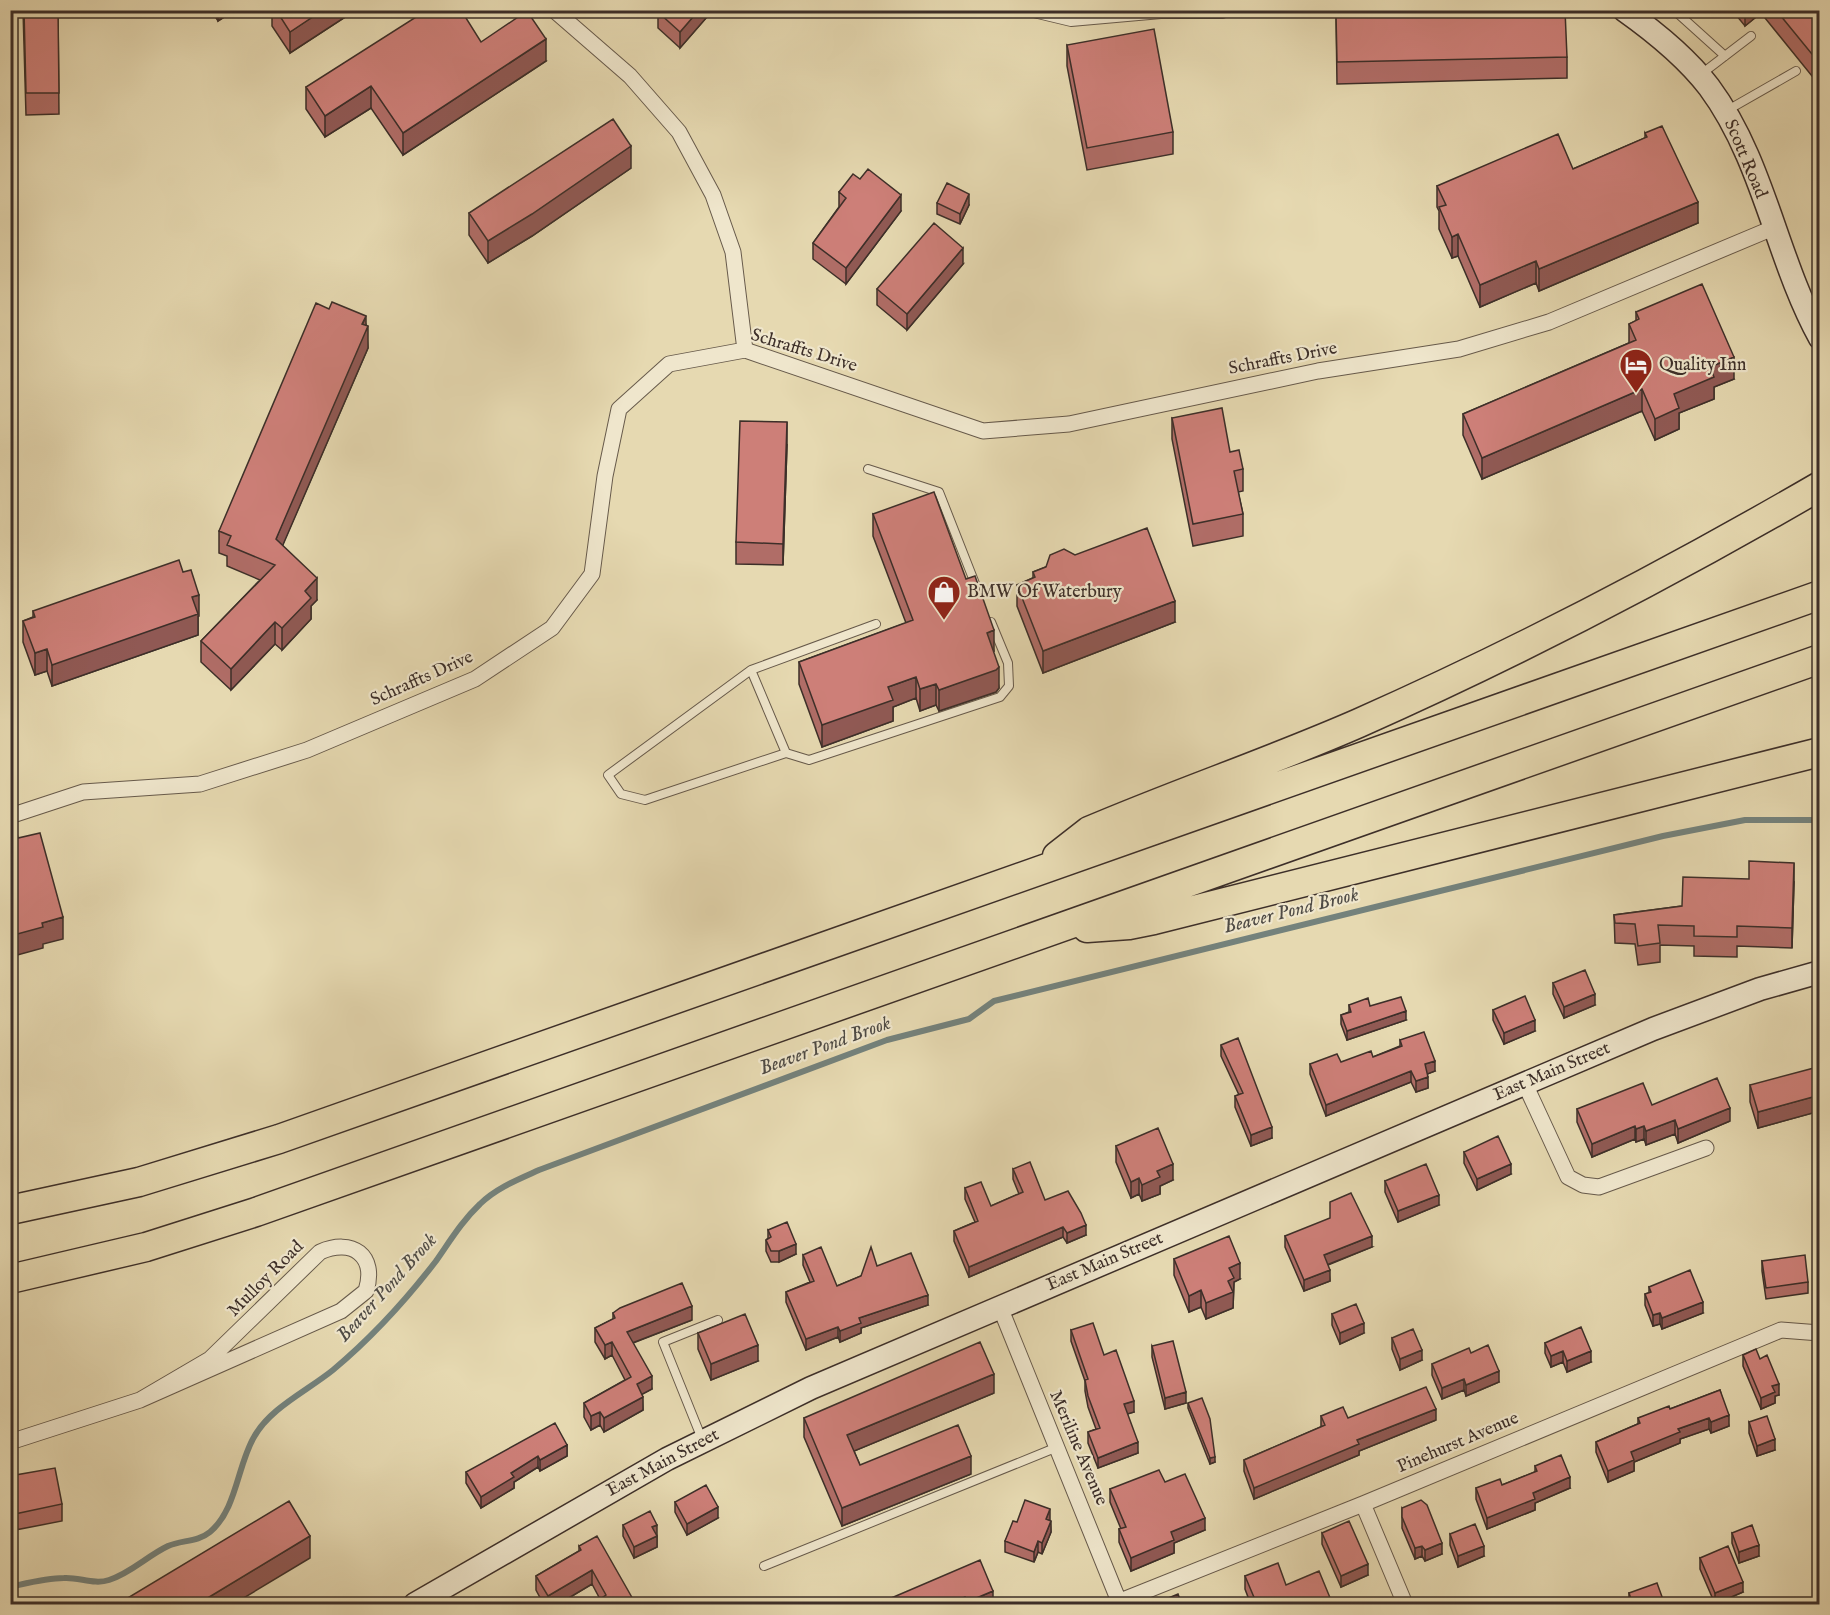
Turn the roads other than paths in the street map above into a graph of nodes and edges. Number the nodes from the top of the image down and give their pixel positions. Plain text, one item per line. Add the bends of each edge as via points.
1 (554, 10) edge
2 (1020, 10) edge
3 (1624, 10) edge
4 (1674, 10) edge
5 (1222, 14) dead end
6 (1751, 36) dead end
7 (1725, 56) junction
8 (1796, 71) dead end
9 (1699, 75) junction
10 (1725, 112) junction
11 (1773, 228) junction
12 (1820, 338) edge
13 (745, 350) junction
14 (868, 469) dead end
15 (1820, 486) edge
16 (1820, 595) edge
17 (982, 599) edge
18 (986, 610) edge
19 (876, 624) dead end
20 (1820, 659) edge
21 (751, 670) junction
22 (1820, 752) edge
23 (786, 753) junction
24 (10, 816) edge
25 (1044, 869) junction
26 (1065, 926) junction
27 (1820, 972) edge
28 (1525, 1084) junction
29 (1706, 1148) dead end
30 (10, 1210) edge
31 (10, 1279) edge
32 (1000, 1307) junction
33 (718, 1320) dead end
34 (1820, 1333) edge
35 (140, 1400) junction
36 (702, 1440) junction
37 (10, 1442) edge
38 (1055, 1448) junction
39 (1363, 1504) junction
40 (764, 1566) dead end
41 (1117, 1604) edge
42 (415, 1605) edge
43 (1405, 1605) edge

1 - 13 street via 630,76 679,132 713,195 733,252
2 - 5 lane via 1071,22 1161,14
3 - 9 main road, Scott Road
4 - 7 lane
6 - 7 lane
7 - 9 lane
8 - 10 lane
9 - 10 main road, Scott Road
10 - 11 main road, Scott Road
11 - 12 main road, Scott Road
11 - 13 street, Schraffts Drive via 1549,322 1459,349 1318,371 1069,424 983,431
13 - 24 street, Schraffts Drive via 669,364 619,409 604,476 592,574 552,628 475,678 308,750 200,783 83,792
14 - 17 lane via 939,492
15 - 25 highway via 1652,580 1456,678 1335,733 1089,831
16 - 25 highway
18 - 23 lane via 1008,663 1009,686 1000,697 809,760
19 - 21 lane
20 - 26 highway
21 - 23 lane
21 - 23 lane via 608,775 621,794 645,800
22 - 26 highway via 1154,920 1109,927
25 - 30 highway via 240,1153 139,1182
26 - 31 highway via 223,1223 89,1262
27 - 28 main road, East Main Street via 1694,1013
28 - 29 street via 1568,1177 1583,1185 1599,1187
28 - 32 main road, East Main Street
32 - 36 main road, East Main Street via 811,1388
32 - 38 street, Meriline Avenue
33 - 36 lane via 663,1342
34 - 39 street, Pinehurst Avenue via 1781,1330
35 - 35 street, Mulloy Road via 341,1311 366,1291 369,1267 361,1254 350,1246 320,1252 210,1359
35 - 37 street, Mulloy Road
36 - 42 main road, East Main Street
38 - 40 lane
38 - 41 street, Meriline Avenue via 1089,1525
39 - 41 street, Pinehurst Avenue
39 - 43 street

